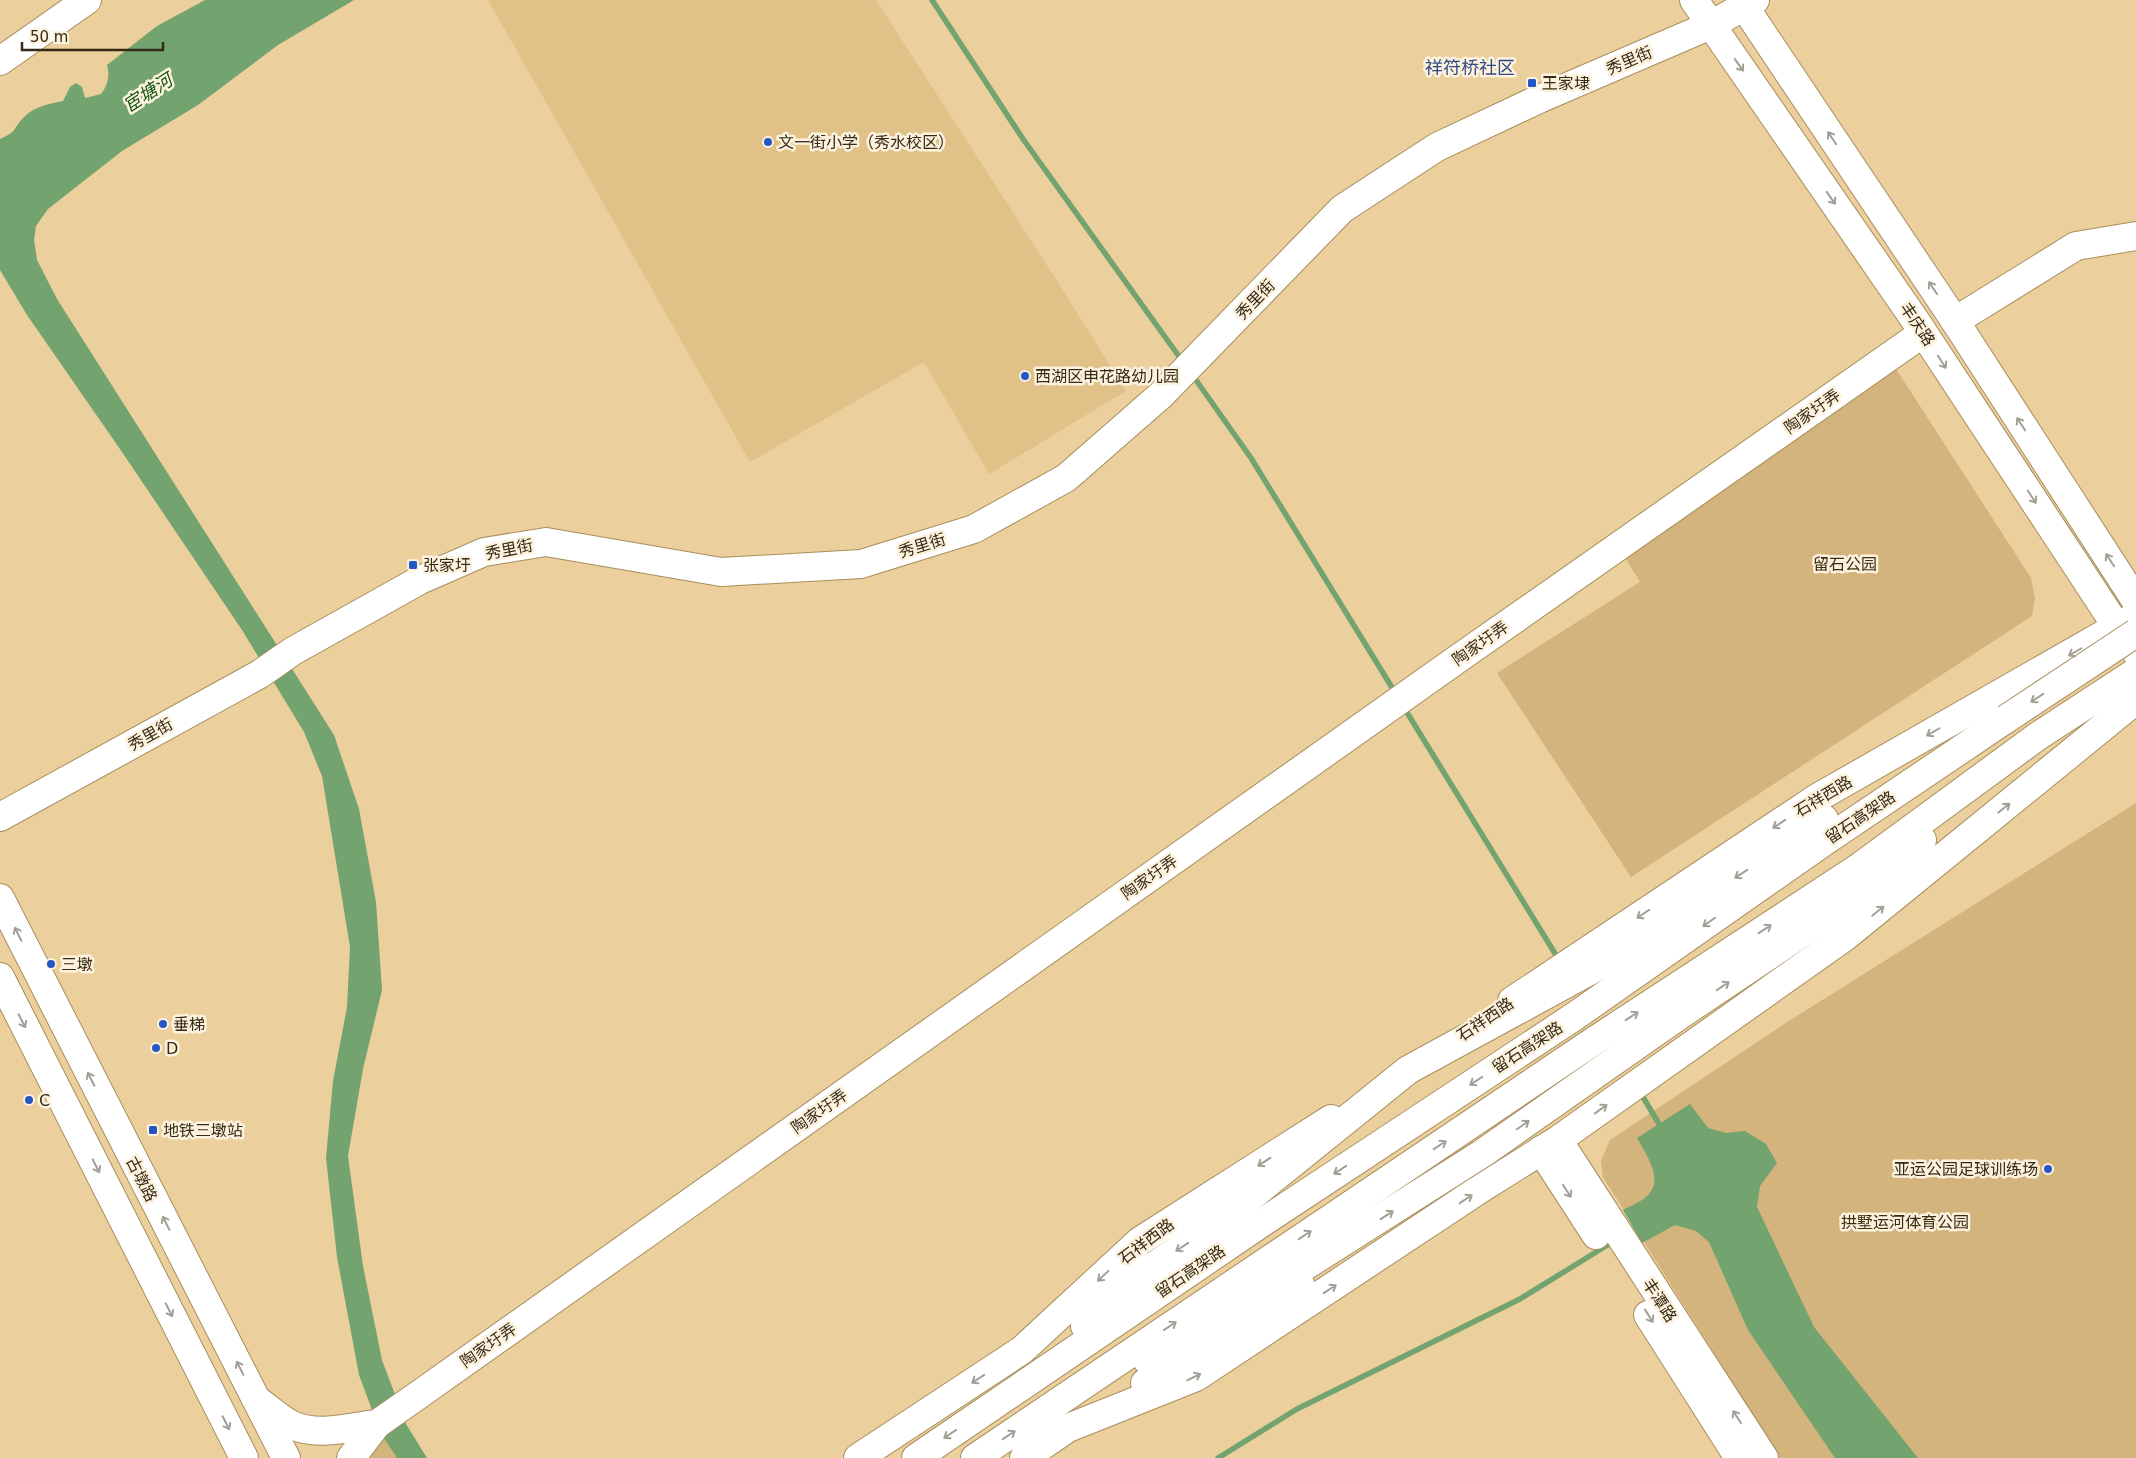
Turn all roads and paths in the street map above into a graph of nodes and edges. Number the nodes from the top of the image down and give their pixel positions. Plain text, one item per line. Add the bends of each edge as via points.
1 (88, 0) edge
2 (1694, 0) edge
3 (1746, 2) edge
4 (1711, 25) junction
5 (0, 61) edge
6 (2136, 236) edge
7 (1955, 321) junction
8 (1923, 333) junction
9 (2136, 601) edge
10 (2130, 625) edge
11 (2136, 652) edge
12 (2136, 672) edge
13 (2136, 700) edge
14 (0, 817) edge
15 (1830, 826) junction
16 (1863, 878) junction
17 (0, 898) edge
18 (1601, 954) junction
19 (0, 977) edge
20 (1660, 1047) junction
21 (1408, 1070) junction
22 (1616, 1076) junction
23 (1550, 1145) junction
24 (1346, 1241) junction
25 (1613, 1243) junction
26 (1020, 1387) junction
27 (257, 1400) junction
28 (1043, 1412) junction
29 (377, 1424) junction
30 (1068, 1428) junction
31 (244, 1458) edge
32 (286, 1458) edge
33 (351, 1458) edge
34 (858, 1458) edge
35 (916, 1458) edge
36 (975, 1458) edge
37 (1024, 1458) edge
38 (1739, 1458) edge
39 (1764, 1458) edge

1 - 5 main road
2 - 4 main road, 丰庆路
3 - 4 main road, 秀里街
7 -> 3 main road, 丰庆路
4 -> 8 main road, 丰庆路
4 - 14 main road, 秀里街 via 1437,147 1342,208 1161,395 1106,444 1066,478 974,529 861,564 721,572 546,542 484,552 420,580 293,651 260,674
6 - 7 main road via 2076,246
9 -> 7 main road, 丰庆路
8 -> 10 main road, 丰庆路
8 - 29 main road, 陶家圩弄
10 - 11 main road, 丰庆路
10 -> 15 main road, bridge via 2006,719
10 -> 18 main road, 石祥西路 via 1817,798
12 - 16 main road via 2038,736
20 -> 13 main road via 1846,936
15 -> 18 main road
15 -> 26 main road, 留石高架路 via 1661,956 1575,1016 1262,1222
20 -> 16 main road
28 -> 16 main road, 留石高架路 via 1680,984
27 -> 17 main road, 古墩路
18 - 21 main road
19 -> 31 main road
20 - 22 main road
21 -> 26 main road via 1222,1220 1136,1278
21 -> 34 main road, 石祥西路 via 1140,1242 1022,1350
23 -> 22 main road
24 -> 22 main road via 1553,1104
23 - 25 main road, 丰潭路
30 -> 23 main road via 1196,1377
24 - 28 main road via 1198,1334
24 - 30 main road via 1302,1284 1202,1349
25 -> 38 main road, 丰潭路
39 -> 25 main road, 丰潭路
26 -> 35 main road, 留石高架路
27 - 29 main road, 陶家圩弄 via 303,1428 320,1431
27 - 32 main road, 古墩路
36 -> 28 main road, 留石高架路
29 - 33 main road, 陶家圩弄
30 - 37 main road

